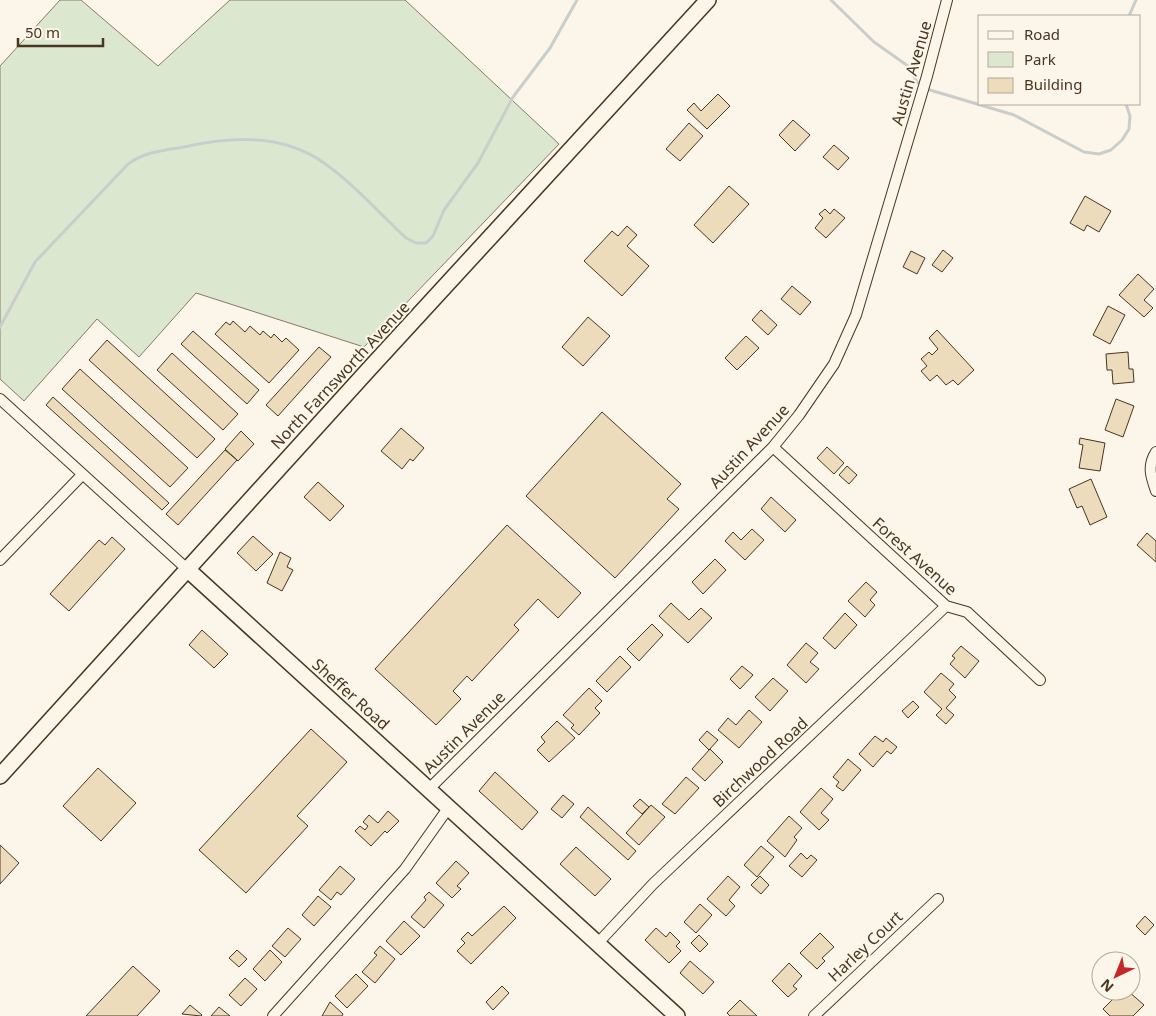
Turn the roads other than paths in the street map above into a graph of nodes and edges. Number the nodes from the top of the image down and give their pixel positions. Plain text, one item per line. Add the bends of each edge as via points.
1 (708, 0) edge
2 (947, 0) edge
3 (0, 399) edge
4 (773, 447) junction
5 (1156, 452) edge
6 (82, 475) junction
7 (1156, 491) edge
8 (0, 560) edge
9 (187, 570) junction
10 (946, 606) junction
11 (1040, 680) dead end
12 (0, 776) edge
13 (428, 788) junction
14 (449, 807) junction
15 (938, 899) dead end
16 (598, 943) junction
17 (273, 1016) edge
18 (677, 1016) edge
19 (814, 1016) edge

1 - 9 main road, North Farnsworth Avenue
2 - 4 street, Austin Avenue via 856,316 834,364
3 - 6 street, Sheffer Road
4 - 10 street, Forest Avenue
4 - 13 street, Austin Avenue
5 - 7 street via 1150,466
6 - 8 street
6 - 9 street, Sheffer Road
9 - 12 main road, North Farnsworth Avenue
9 - 13 main road, Sheffer Road
10 - 11 street, Forest Avenue via 966,612
10 - 16 street, Birchwood Road via 653,884
13 - 14 main road, Sheffer Road
14 - 16 main road, Sheffer Road
14 - 17 street via 405,870
15 - 19 street, Harley Court
16 - 18 main road, Sheffer Road

